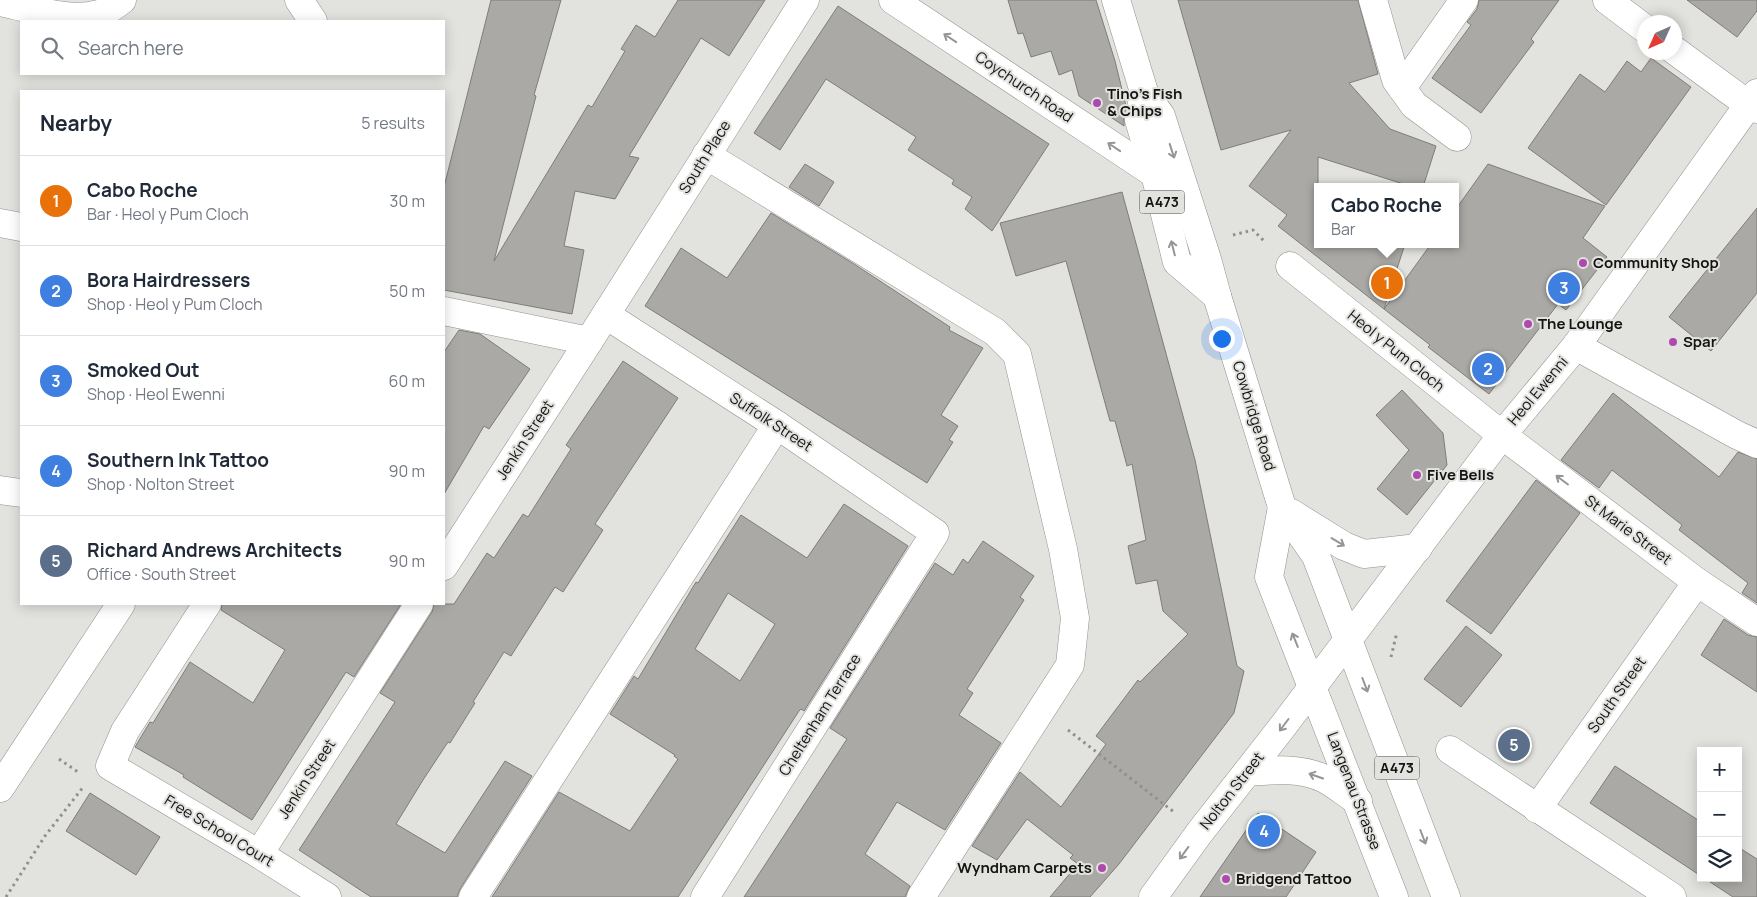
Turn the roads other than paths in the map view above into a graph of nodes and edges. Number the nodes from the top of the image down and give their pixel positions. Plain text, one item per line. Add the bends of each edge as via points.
1 (122, 0) edge
2 (299, 0) edge
3 (805, 0) edge
4 (893, 0) edge
5 (1116, 0) edge
6 (1373, 0) edge
7 (1464, 0) edge
8 (1607, 0) edge
9 (0, 2) edge
10 (312, 20) edge
11 (1637, 23) edge
12 (1682, 55) edge
13 (1402, 88) junction
14 (1144, 92) junction
15 (1754, 102) edge
16 (1457, 137) dead end
17 (706, 155) junction
18 (1155, 174) junction
19 (0, 223) edge
20 (20, 227) edge
21 (1290, 266) dead end
22 (1217, 296) junction
23 (445, 310) edge
24 (606, 315) junction
25 (589, 340) junction
26 (1576, 346) junction
27 (777, 425) junction
28 (1502, 435) junction
29 (1757, 444) edge
30 (0, 490) edge
31 (20, 493) edge
32 (1282, 507) junction
33 (935, 533) joint
34 (1418, 548) junction
35 (445, 564) edge
36 (1697, 582) junction
37 (120, 605) edge
38 (206, 605) edge
39 (418, 605) edge
40 (1757, 622) edge
41 (1348, 639) junction
42 (1313, 686) junction
43 (1450, 750) dead end
44 (1247, 772) junction
45 (0, 788) edge
46 (1358, 801) junction
47 (1537, 809) junction
48 (259, 854) junction
49 (327, 897) edge
50 (473, 897) edge
51 (705, 897) edge
52 (921, 897) edge
53 (1153, 897) edge
54 (1394, 897) edge
55 (1446, 897) edge
56 (1672, 897) edge

1 - 9 street via 101,14 85,17
2 - 10 street
3 - 17 street, South Place
18 -> 4 street, Coychurch Road
5 - 14 street, Cowbridge Road / A473
6 - 13 street via 1396,80
7 - 13 street
8 - 11 street
12 - 15 street
13 - 16 street via 1414,105
14 - 18 street, Cowbridge Road / A473 via 1139,120
14 -> 22 street, Cowbridge Road / A473 via 1161,116
15 - 26 street, Heol Ewenni
17 - 24 street, South Place
17 - 52 street via 995,332 1016,354 1063,549 1075,618 1070,665
22 -> 18 street, Cowbridge Road / A473 via 1177,262
19 - 20 street
21 - 28 street, Heol y Pum Cloch
22 - 32 street, Cowbridge Road / A473
23 - 25 street
24 - 25 street, Jenkin Street
24 - 27 street, Suffolk Street
25 - 35 street, Jenkin Street
26 - 28 street, Heol Ewenni
26 - 29 street
27 - 33 street, Suffolk Street
27 - 50 street
28 - 34 street, Heol Ewenni
36 -> 28 street, St Marie Street
30 - 31 street
32 -> 34 street via 1344,546 1364,554
32 - 41 street, Cowbridge Road / A473 via 1316,556
42 -> 32 street, Cowbridge Road / A473 via 1269,577
33 - 51 street, Cheltenham Terrace
34 - 41 street, Heol Ewenni
36 - 40 street, St Marie Street
36 - 47 street, South Street
37 - 45 street
38 - 48 street, Free School Court via 100,773
39 - 48 street, Jenkin Street
41 - 42 street, Heol Ewenni
41 -> 55 street, A473
42 -> 44 street, Nolton Street
42 - 46 street, Langenau Strasse / A473
43 - 47 street
46 -> 44 street via 1324,779 1304,772
44 -> 53 street, Nolton Street
46 - 54 street, Langenau Strasse / A473
47 - 56 street
48 - 49 street, Free School Court

